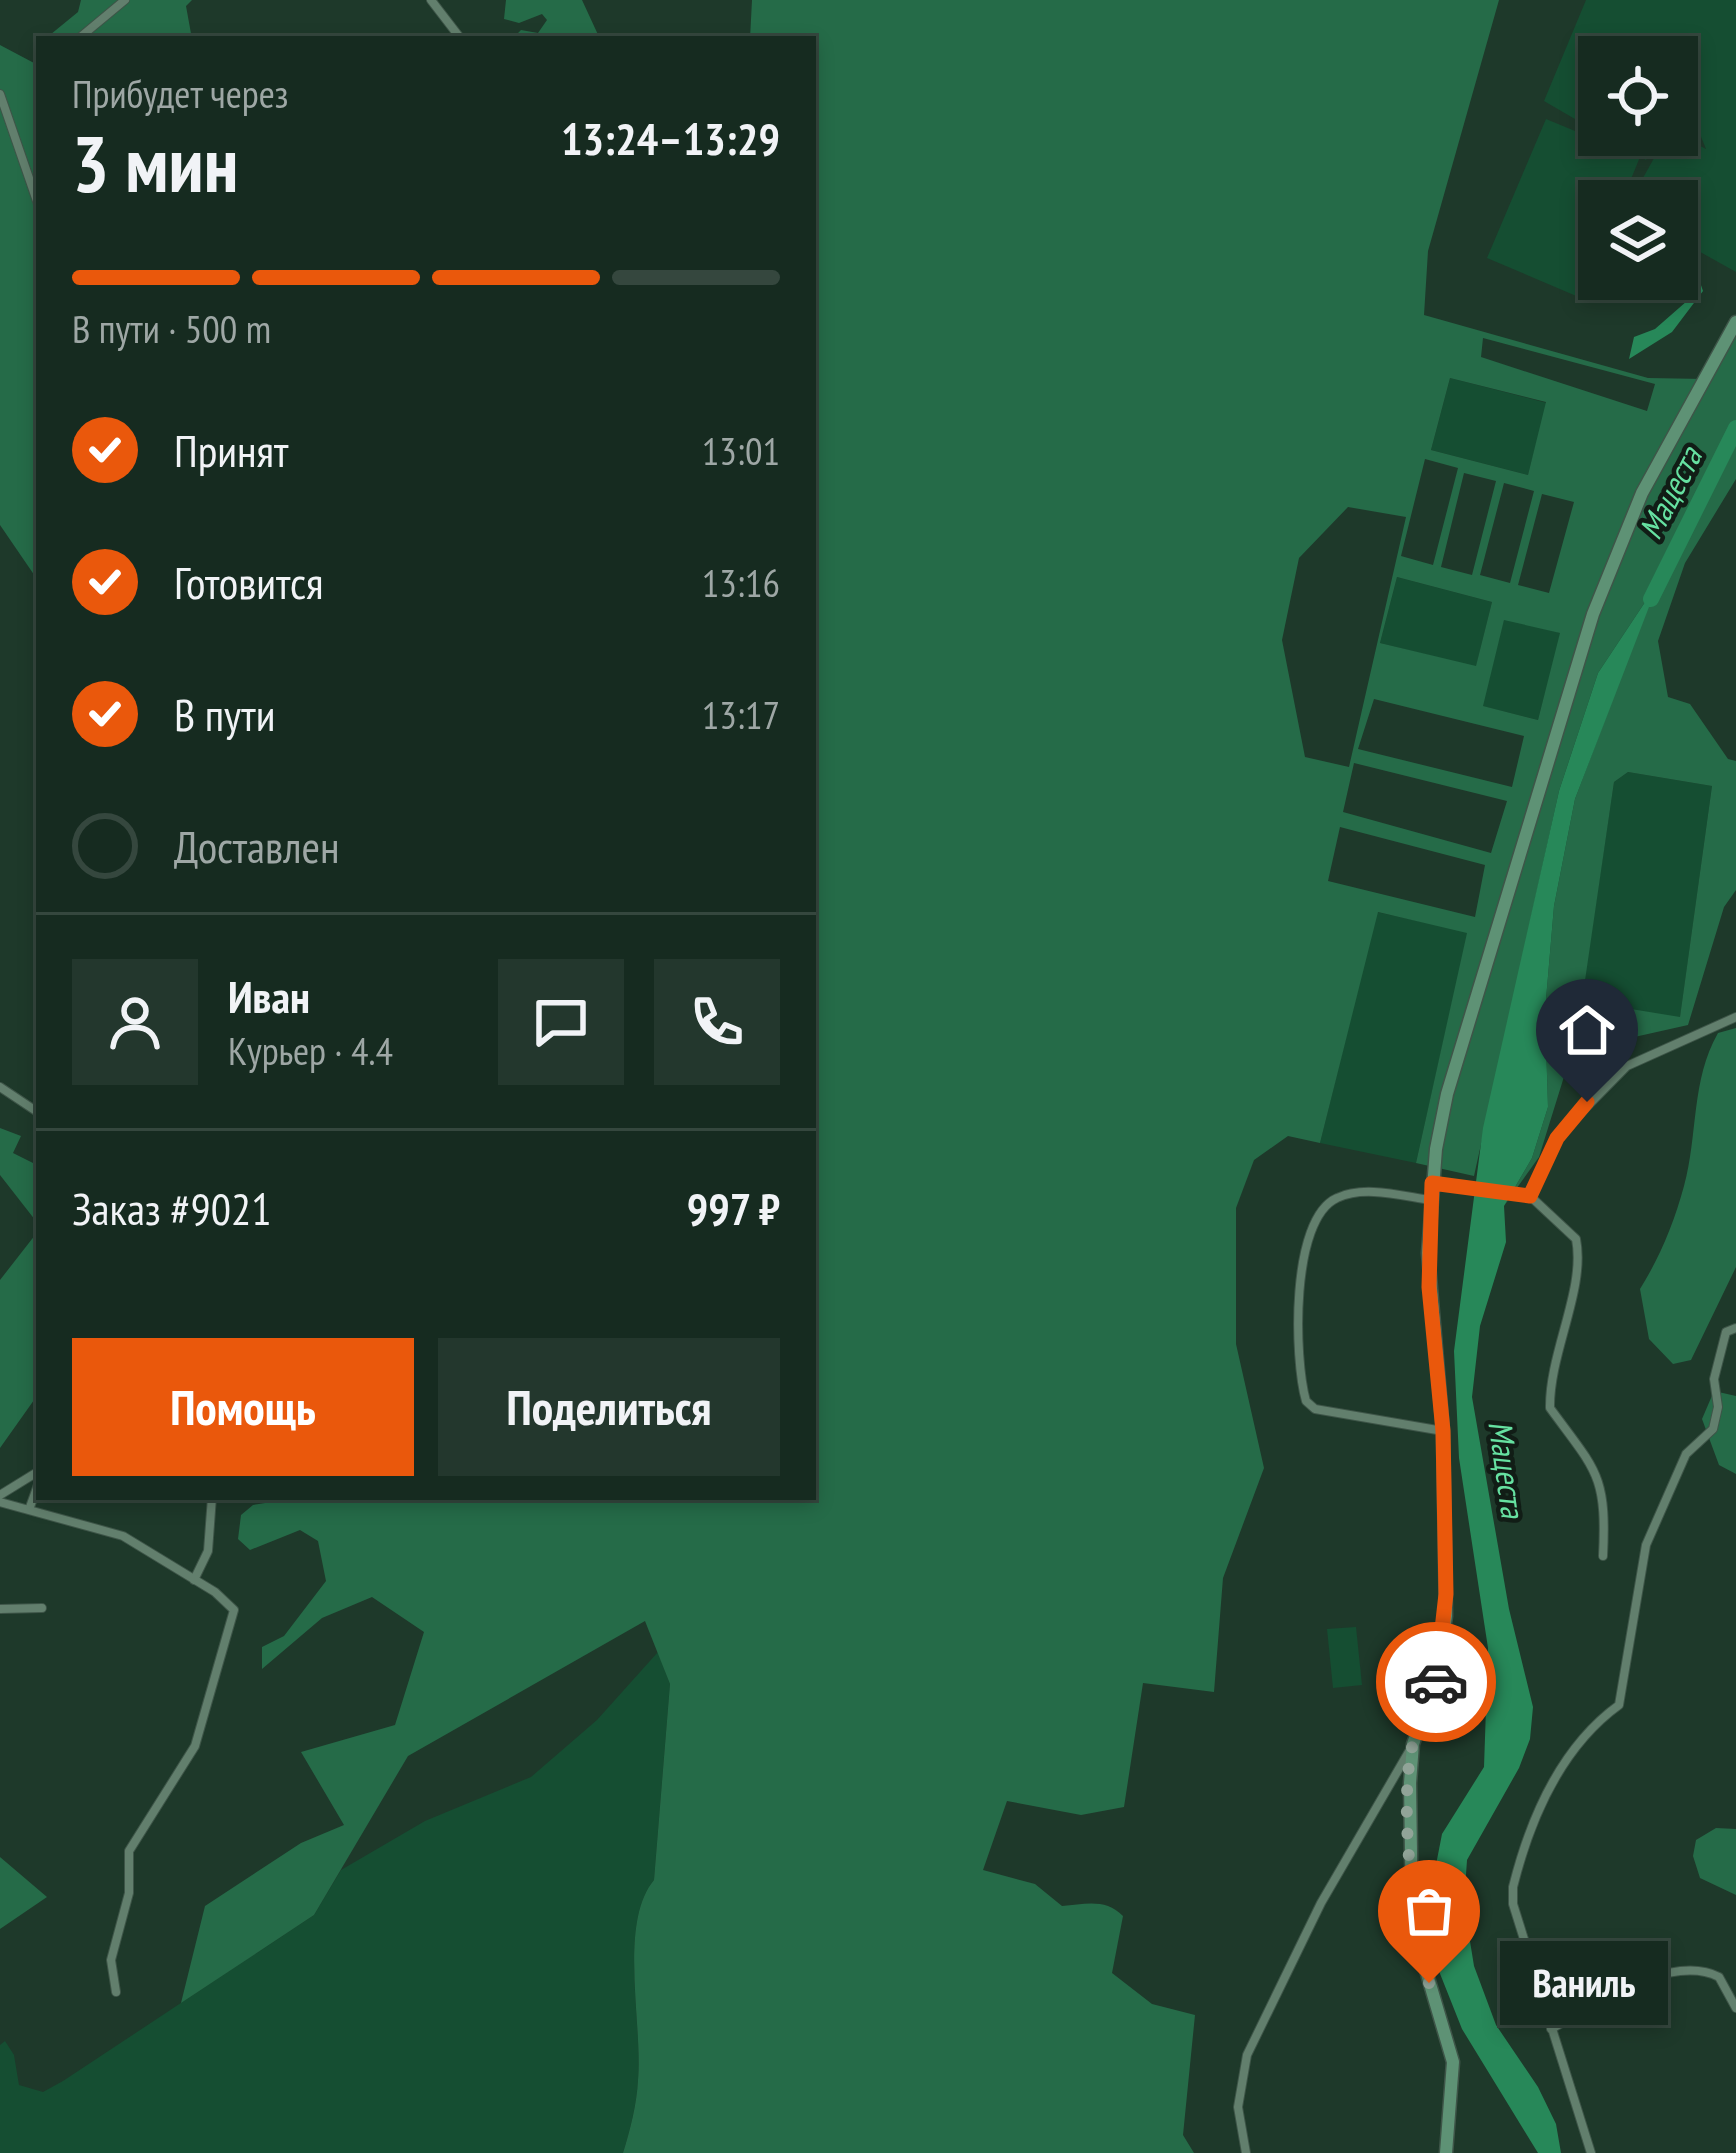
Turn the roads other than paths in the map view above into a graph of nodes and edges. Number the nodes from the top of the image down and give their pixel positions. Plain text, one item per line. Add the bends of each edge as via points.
1 (124, 0) edge
2 (431, 0) edge
3 (82, 36) edge
4 (459, 36) edge
5 (0, 94) edge
6 (36, 198) edge
7 (1736, 322) edge
8 (1736, 1017) edge
9 (0, 1087) edge
10 (36, 1111) edge
11 (1432, 1183) junction
12 (1525, 1195) junction
13 (1430, 1200) junction
14 (1736, 1328) edge
15 (1443, 1431) junction
16 (36, 1473) edge
17 (36, 1490) edge
18 (0, 1498) edge
19 (212, 1500) edge
20 (30, 1507) junction
21 (1603, 1556) dead end
22 (194, 1580) junction
23 (42, 1608) dead end
24 (0, 1610) edge
25 (1413, 1744) junction
26 (116, 1991) dead end
27 (1736, 2008) edge
28 (1551, 2029) junction
29 (1246, 2153) edge
30 (1446, 2153) edge
31 (1591, 2153) edge

1 - 3 street
2 - 4 street
5 - 6 street
7 - 11 main road via 1642,493 1593,614 1447,1094
8 - 12 street via 1636,1058 1557,1138
9 - 10 street
11 - 12 street
11 - 13 main road
12 - 21 street via 1576,1239 1550,1408 1604,1488
13 - 15 main road
13 - 15 street via 1355,1192 1321,1210 1304,1255 1300,1363 1306,1401 1316,1409
14 - 28 street via 1726,1332 1717,1362 1713,1429 1682,1461 1646,1545 1619,1706 1586,1729 1564,1762 1513,1887
15 - 25 main road via 1445,1631
16 - 18 street
17 - 20 street
18 - 20 street
19 - 22 street via 208,1551
20 - 22 street via 123,1536
22 - 26 street via 228,1602 232,1627 195,1746 129,1851 129,1893 111,1960
23 - 24 street
25 - 29 street via 1321,1903 1247,2055 1238,2108
25 - 30 main road via 1412,1923 1453,2062
27 - 28 street via 1719,1977 1692,1969 1656,1977
28 - 31 street

